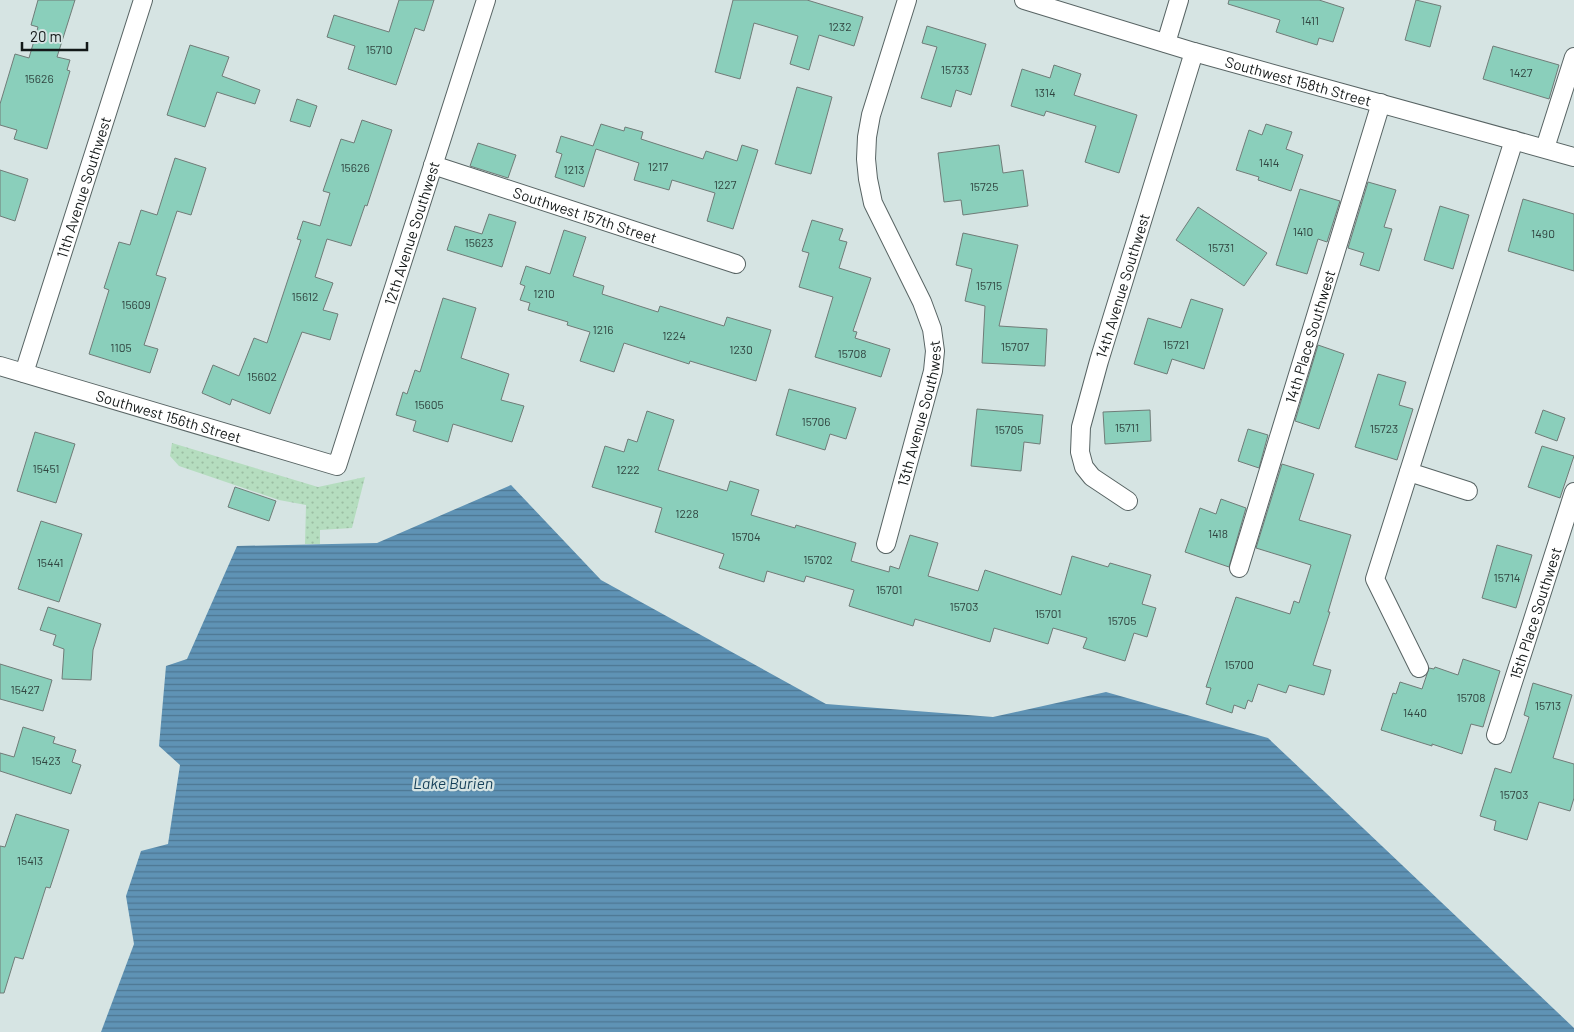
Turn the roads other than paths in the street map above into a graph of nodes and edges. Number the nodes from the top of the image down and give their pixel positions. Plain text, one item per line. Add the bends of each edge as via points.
1 (143, 0) edge
2 (486, 0) edge
3 (907, 0) edge
4 (1024, 0) edge
5 (1179, 0) edge
6 (1166, 43) junction
7 (1194, 52) junction
8 (1574, 57) edge
9 (1381, 104) junction
10 (1514, 140) junction
11 (1545, 148) junction
12 (1574, 157) edge
13 (433, 165) junction
14 (736, 264) dead end
15 (0, 366) edge
16 (24, 373) junction
17 (337, 466) joint
18 (1409, 472) junction
19 (1468, 491) dead end
20 (1574, 492) edge
21 (1128, 501) dead end
22 (886, 544) dead end
23 (1239, 568) dead end
24 (1419, 668) dead end
25 (1496, 735) dead end

1 - 16 street, 11th Avenue Southwest
2 - 13 street, 12th Avenue Southwest
3 - 22 street, 13th Avenue Southwest via 872,115 866,159 873,203 922,302 932,329 935,351 932,378
4 - 6 street, Southwest 158th Street
5 - 6 street
6 - 7 street, Southwest 158th Street
7 - 9 street, Southwest 158th Street
7 - 21 street, 14th Avenue Southwest via 1081,427 1080,452 1084,468 1092,478
8 - 11 street
9 - 10 street, Southwest 158th Street
9 - 23 street, 14th Place Southwest
10 - 11 street, Southwest 158th Street
10 - 18 street
11 - 12 street, Southwest 158th Street
13 - 14 street, Southwest 157th Street
13 - 17 street, 12th Avenue Southwest
15 - 16 street, Southwest 156th Street
16 - 17 street, Southwest 156th Street
18 - 19 street
18 - 24 street via 1375,579
20 - 25 street, 15th Place Southwest

